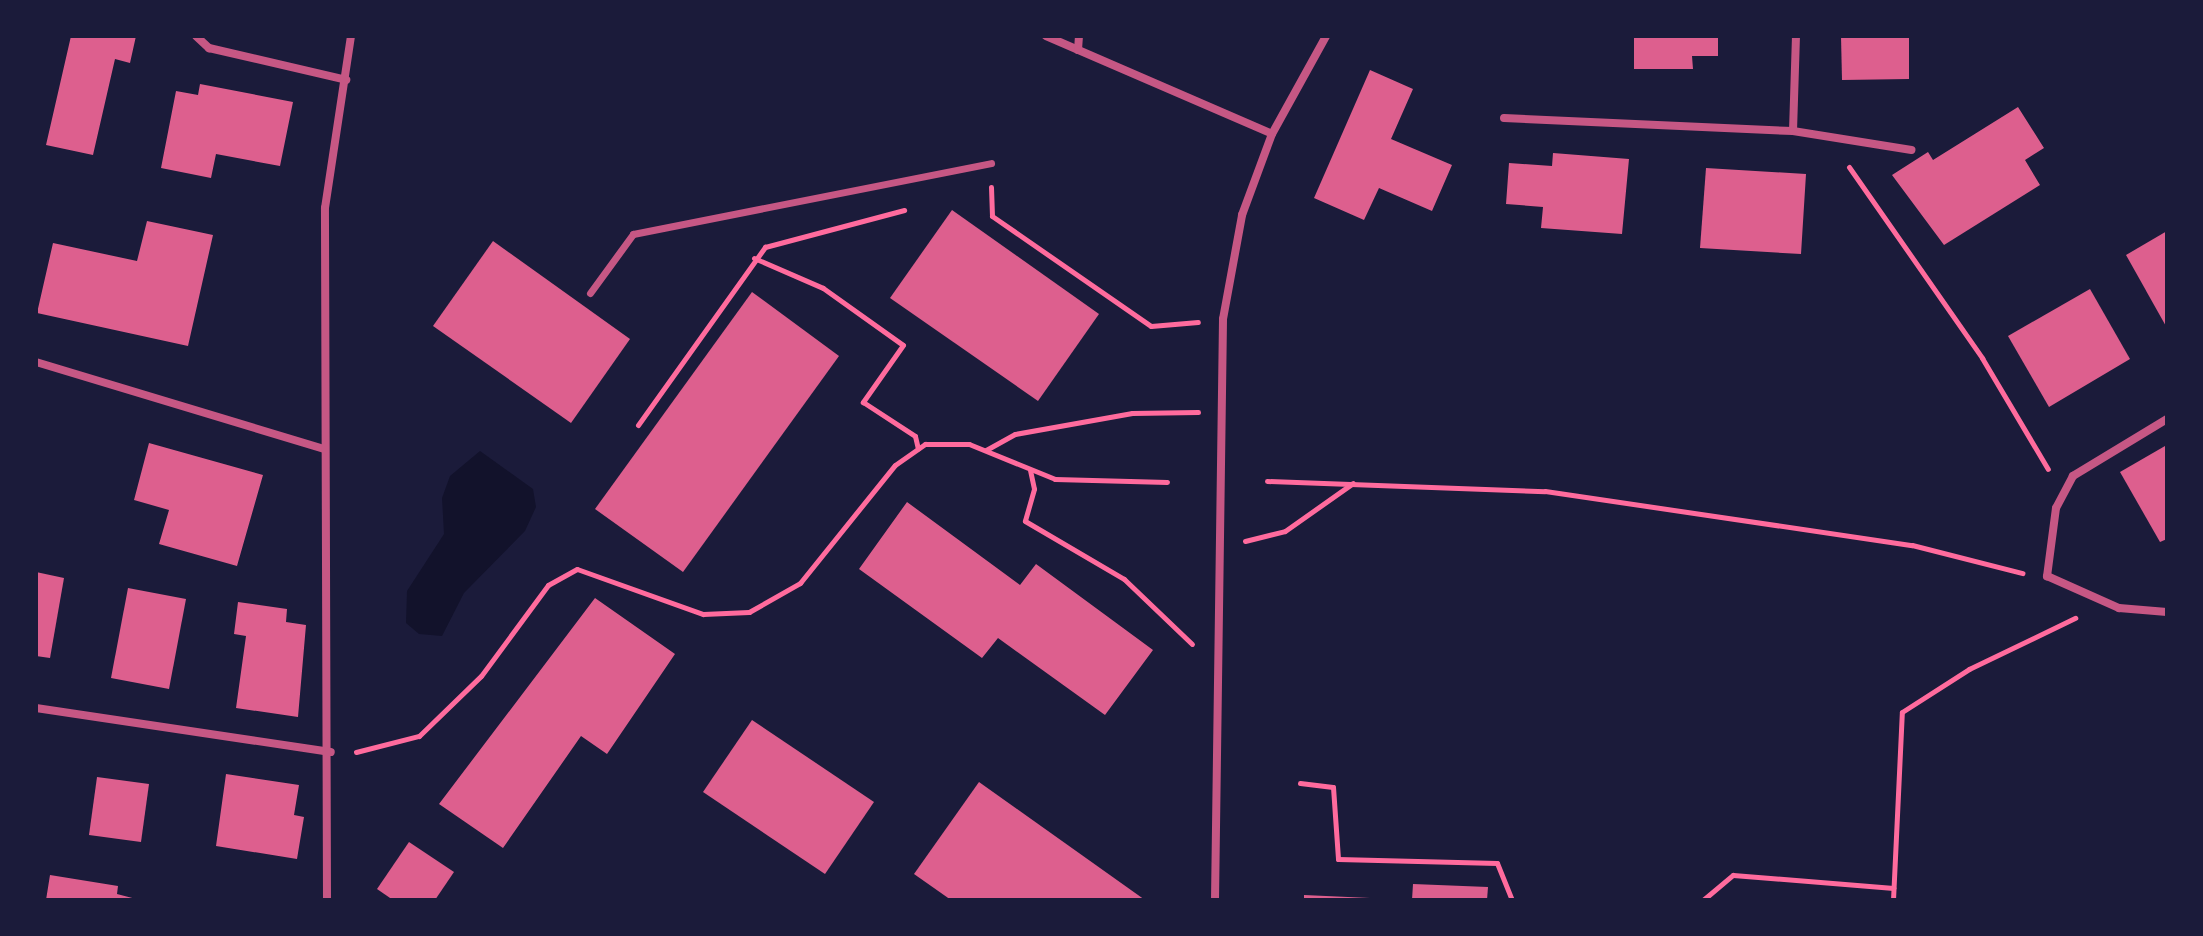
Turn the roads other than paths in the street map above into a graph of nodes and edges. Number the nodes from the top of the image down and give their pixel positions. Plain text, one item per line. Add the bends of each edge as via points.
1 (196, 36) edge
2 (351, 36) edge
3 (1046, 36) edge
4 (1079, 36) edge
5 (1326, 36) edge
6 (1796, 36) edge
7 (1078, 50) junction
8 (346, 80) junction
9 (1504, 118) dead end
10 (1793, 131) junction
11 (1272, 134) junction
12 (1911, 150) dead end
13 (991, 163) dead end
14 (590, 293) dead end
15 (36, 362) edge
16 (2167, 419) edge
17 (324, 449) junction
18 (2167, 612) edge
19 (36, 708) edge
20 (331, 752) junction
21 (327, 900) edge
22 (1215, 900) edge

1 - 8 street via 209,48
2 - 8 street
3 - 7 street
4 - 7 street
5 - 11 street
6 - 10 street
7 - 11 street
8 - 17 street via 325,208
9 - 10 street
10 - 12 street
11 - 22 street via 1242,215 1223,319
13 - 14 street via 633,234
15 - 17 street
16 - 18 street via 2073,476 2056,508 2047,576 2098,602
17 - 20 street
19 - 20 street
20 - 21 street

